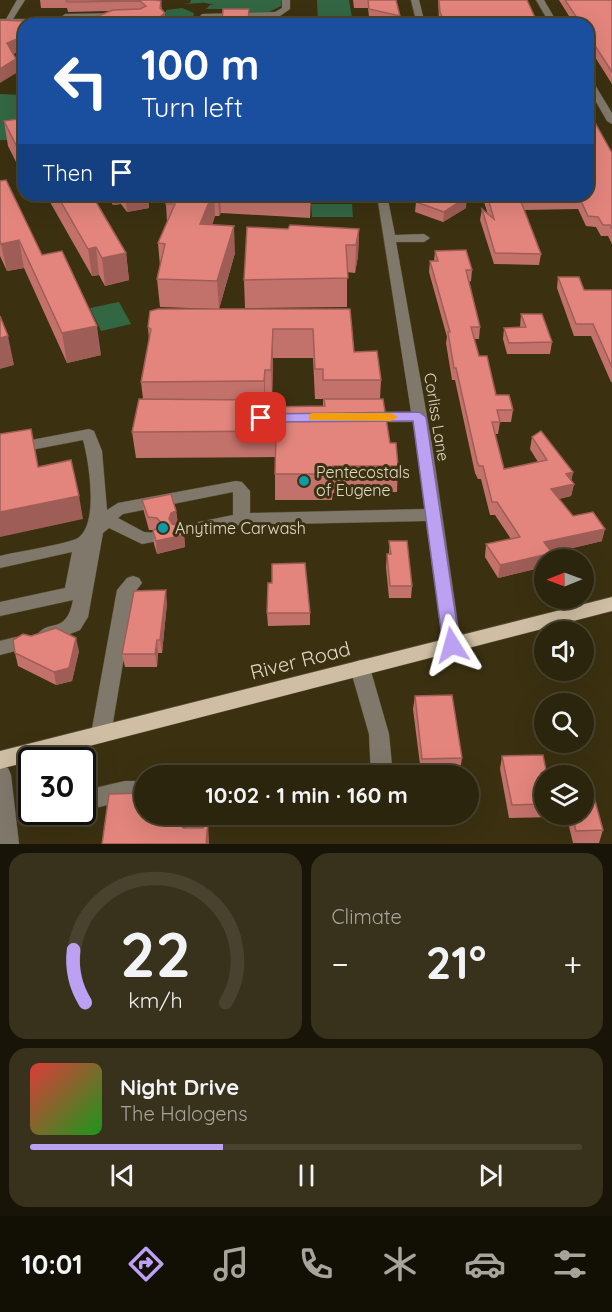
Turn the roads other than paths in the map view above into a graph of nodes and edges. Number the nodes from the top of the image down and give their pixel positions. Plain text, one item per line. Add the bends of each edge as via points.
1 (21, 0) edge
2 (415, 0) edge
3 (540, 0) edge
4 (287, 12) edge
5 (130, 15) edge
6 (64, 18) edge
7 (201, 18) edge
8 (420, 18) edge
9 (550, 18) edge
10 (4, 21) edge
11 (594, 90) edge
12 (601, 102) junction
13 (612, 102) edge
14 (612, 121) edge
15 (383, 201) edge
16 (424, 238) dead end
17 (390, 239) junction
18 (352, 417) edge
19 (419, 417) junction
20 (0, 451) edge
21 (433, 514) junction
22 (241, 519) junction
23 (101, 525) junction
24 (180, 531) edge
25 (153, 537) edge
26 (82, 544) junction
27 (0, 562) edge
28 (133, 583) dead end
29 (612, 604) edge
30 (0, 609) edge
31 (16, 644) edge
32 (452, 645) junction
33 (360, 668) junction
34 (101, 734) junction
35 (0, 760) edge
36 (381, 765) edge
37 (0, 774) edge
38 (134, 791) edge
39 (96, 798) edge
40 (196, 825) edge
41 (195, 840) edge
42 (8, 844) edge

1 - 10 street
2 - 8 street
3 - 9 street
4 - 7 street
5 - 6 street
11 - 12 street
12 - 13 street
12 - 14 street
15 - 17 street, Corliss Lane
16 - 17 street
17 - 19 street, Corliss Lane
18 - 19 street
19 - 21 street, Corliss Lane
20 - 23 street via 89,434
21 - 22 street
21 - 32 street, Corliss Lane
22 - 23 street via 242,491 236,486 128,506 113,511
22 - 24 street
23 - 25 street via 141,538
23 - 26 street
23 - 31 street via 79,617 63,630
26 - 27 street
26 - 30 street via 73,593
28 - 34 street via 126,590
29 - 32 main road, River Road
32 - 33 main road, River Road
33 - 34 main road, River Road
33 - 36 street via 379,734
34 - 35 main road, River Road
37 - 42 street
38 - 39 street
40 - 41 street

